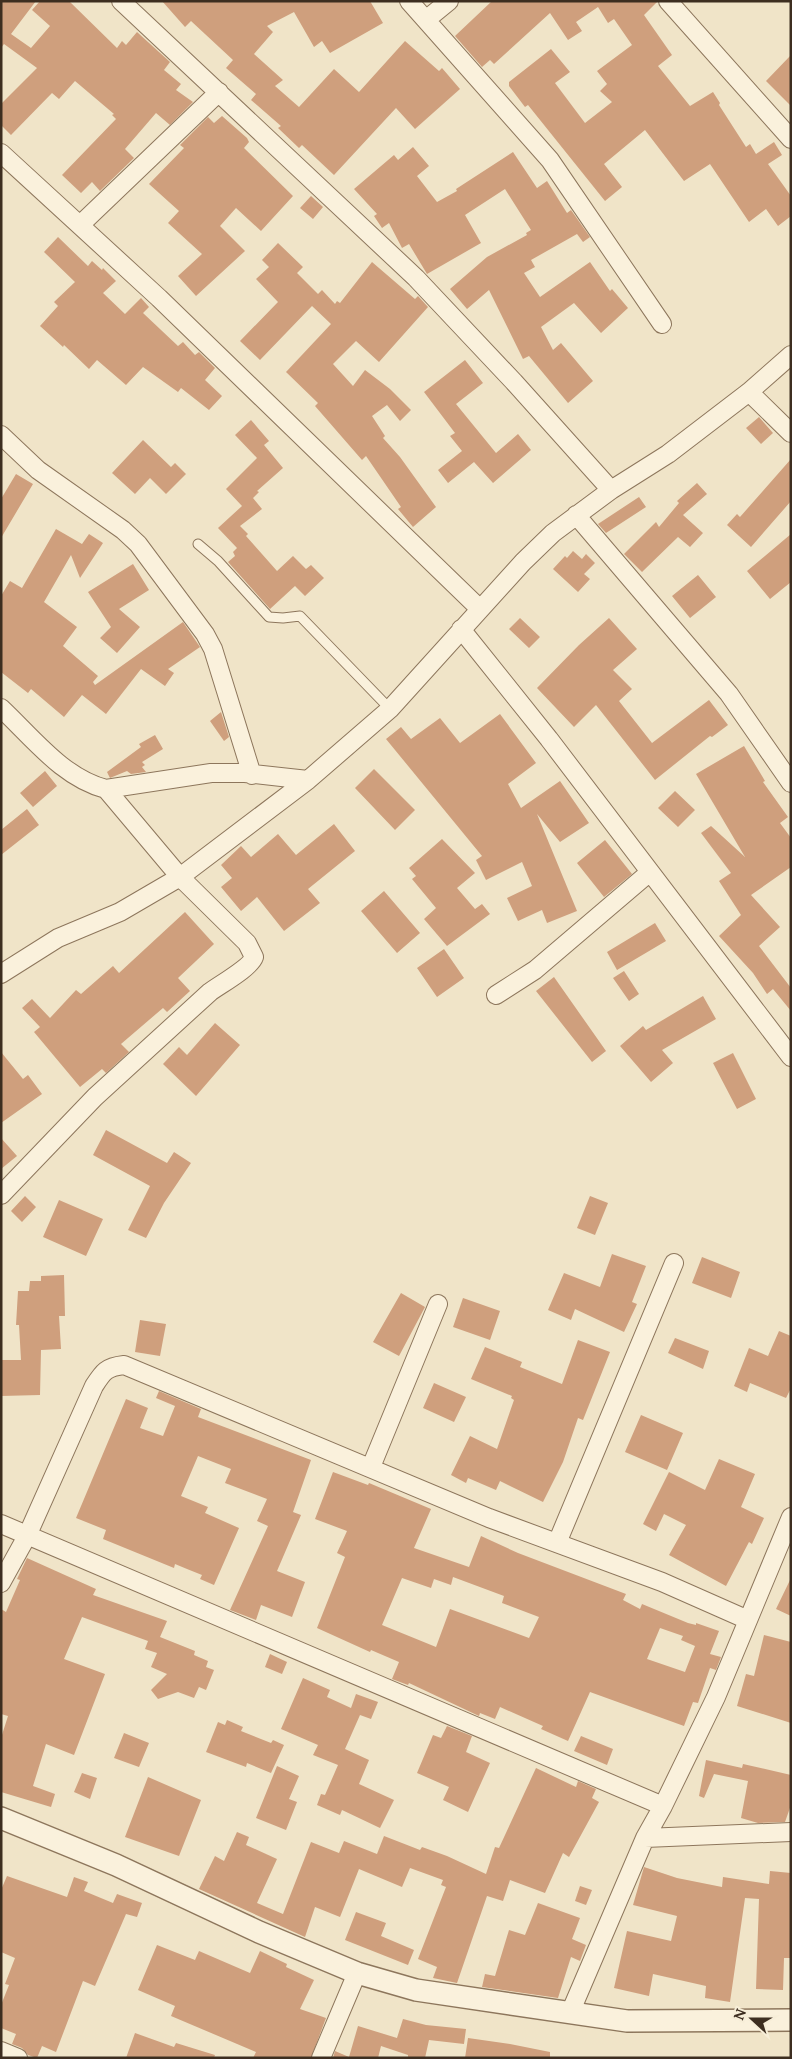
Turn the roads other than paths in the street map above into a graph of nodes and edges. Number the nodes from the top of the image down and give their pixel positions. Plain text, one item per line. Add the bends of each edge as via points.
1 (410, 1) edge
2 (449, 1) edge
3 (668, 1) edge
4 (128, 3) edge
5 (427, 19) junction
6 (219, 92) junction
7 (791, 139) edge
8 (1, 153) edge
9 (80, 225) junction
10 (662, 324) dead end
11 (791, 355) edge
12 (749, 392) junction
13 (791, 433) edge
14 (1, 435) edge
15 (610, 490) junction
16 (576, 515) junction
17 (198, 544) dead end
18 (480, 609) junction
19 (461, 629) junction
20 (1, 708) edge
21 (390, 709) junction
22 (252, 775) junction
23 (308, 780) junction
24 (791, 783) edge
25 (106, 789) junction
26 (650, 872) junction
27 (180, 877) junction
28 (1, 974) edge
29 (496, 995) dead end
30 (791, 1057) edge
31 (1, 1195) edge
32 (674, 1263) dead end
33 (438, 1304) dead end
34 (371, 1467) junction
35 (791, 1517) edge
36 (1, 1524) edge
37 (27, 1536) junction
38 (557, 1543) junction
39 (1, 1583) edge
40 (748, 1620) junction
41 (664, 1806) junction
42 (1, 1818) edge
43 (791, 1832) edge
44 (645, 1838) junction
45 (357, 1973) junction
46 (570, 2014) junction
47 (791, 2020) edge
48 (1, 2051) edge
49 (18, 2058) edge
50 (321, 2058) edge

1 - 5 street
2 - 5 street
3 - 7 street
4 - 6 street
5 - 10 street via 550,160
6 - 9 street
6 - 15 street via 416,278
8 - 9 street
9 - 18 street
11 - 12 street
12 - 13 street
12 - 15 street via 668,454
14 - 22 street via 38,470 138,544 205,634 213,649
15 - 16 street
16 - 18 street via 553,532
16 - 24 street via 729,694
17 - 21 lane via 269,617 300,616
18 - 19 street
19 - 21 street
19 - 26 street
20 - 25 street via 67,772
21 - 23 street
22 - 23 street
22 - 25 street via 212,773
23 - 27 street
25 - 27 street
26 - 29 street via 535,970
26 - 30 street
27 - 28 street via 120,912 58,938
27 - 31 street via 248,943 253,951 253,961 210,992 95,1097
32 - 38 street
33 - 34 street
34 - 37 street via 132,1367 111,1366 94,1386
34 - 38 street via 489,1518
35 - 40 street
36 - 37 street
37 - 39 street
37 - 41 street
38 - 40 street via 662,1582
40 - 41 street via 716,1697
41 - 44 street
42 - 45 street via 116,1865 259,1932
43 - 44 street
44 - 46 street
45 - 46 street via 416,1990
45 - 50 street
46 - 47 street via 662,2022
48 - 49 street

